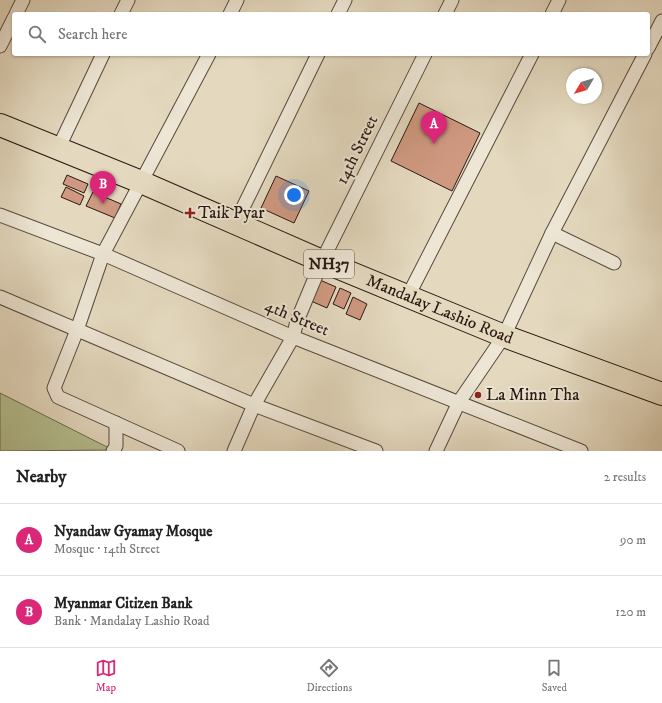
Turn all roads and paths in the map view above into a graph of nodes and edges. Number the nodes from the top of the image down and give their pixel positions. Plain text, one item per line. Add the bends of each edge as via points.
1 (23, 0) edge
2 (128, 0) edge
3 (237, 0) edge
4 (345, 0) edge
5 (452, 0) edge
6 (559, 0) edge
7 (17, 12) edge
8 (122, 12) edge
9 (231, 12) edge
10 (339, 12) edge
11 (446, 12) edge
12 (553, 12) edge
13 (662, 21) edge
14 (12, 22) edge
15 (650, 44) edge
16 (0, 46) edge
17 (102, 56) edge
18 (208, 56) edge
19 (317, 56) edge
20 (424, 56) edge
21 (531, 56) edge
22 (644, 56) edge
23 (0, 125) edge
24 (58, 149) junction
25 (141, 182) junction
26 (0, 215) edge
27 (235, 224) junction
28 (552, 233) junction
29 (103, 254) junction
30 (322, 261) junction
31 (614, 263) dead end
32 (408, 296) junction
33 (0, 297) edge
34 (77, 330) junction
35 (504, 336) junction
36 (293, 337) junction
37 (662, 394) edge
38 (459, 402) junction
39 (254, 405) junction
40 (116, 423) junction
41 (113, 451) edge
42 (178, 451) edge
43 (234, 451) edge
44 (376, 451) edge
45 (436, 451) edge
46 (581, 451) edge

1 - 7 street
2 - 8 street
3 - 9 street
4 - 10 street
5 - 11 street
6 - 12 street
13 - 15 street
14 - 16 street
17 - 24 street
18 - 25 street
19 - 27 street
20 - 30 street, 14th Street
21 - 32 street
22 - 28 street
23 - 24 highway, Mandalay Lashio Road / NH37
24 - 25 highway, Mandalay Lashio Road / NH37
25 - 27 highway, Mandalay Lashio Road / NH37
25 - 29 street
26 - 29 street, 4th Street
27 - 30 highway, Mandalay Lashio Road / NH37
28 - 31 street
28 - 35 street
29 - 34 street
29 - 36 street, 4th Street
30 - 32 highway, Mandalay Lashio Road / NH37
30 - 36 street, 14th Street
32 - 35 highway, Mandalay Lashio Road / NH37
33 - 34 street
34 - 39 street
34 - 40 street via 54,388 58,397
35 - 37 highway, Mandalay Lashio Road / NH37
35 - 38 street
36 - 38 street, 4th Street
36 - 39 street, 14th Street
38 - 45 street
38 - 46 street, 4th Street
39 - 43 street, 14th Street
39 - 44 street
40 - 41 street via 116,446
40 - 42 street

